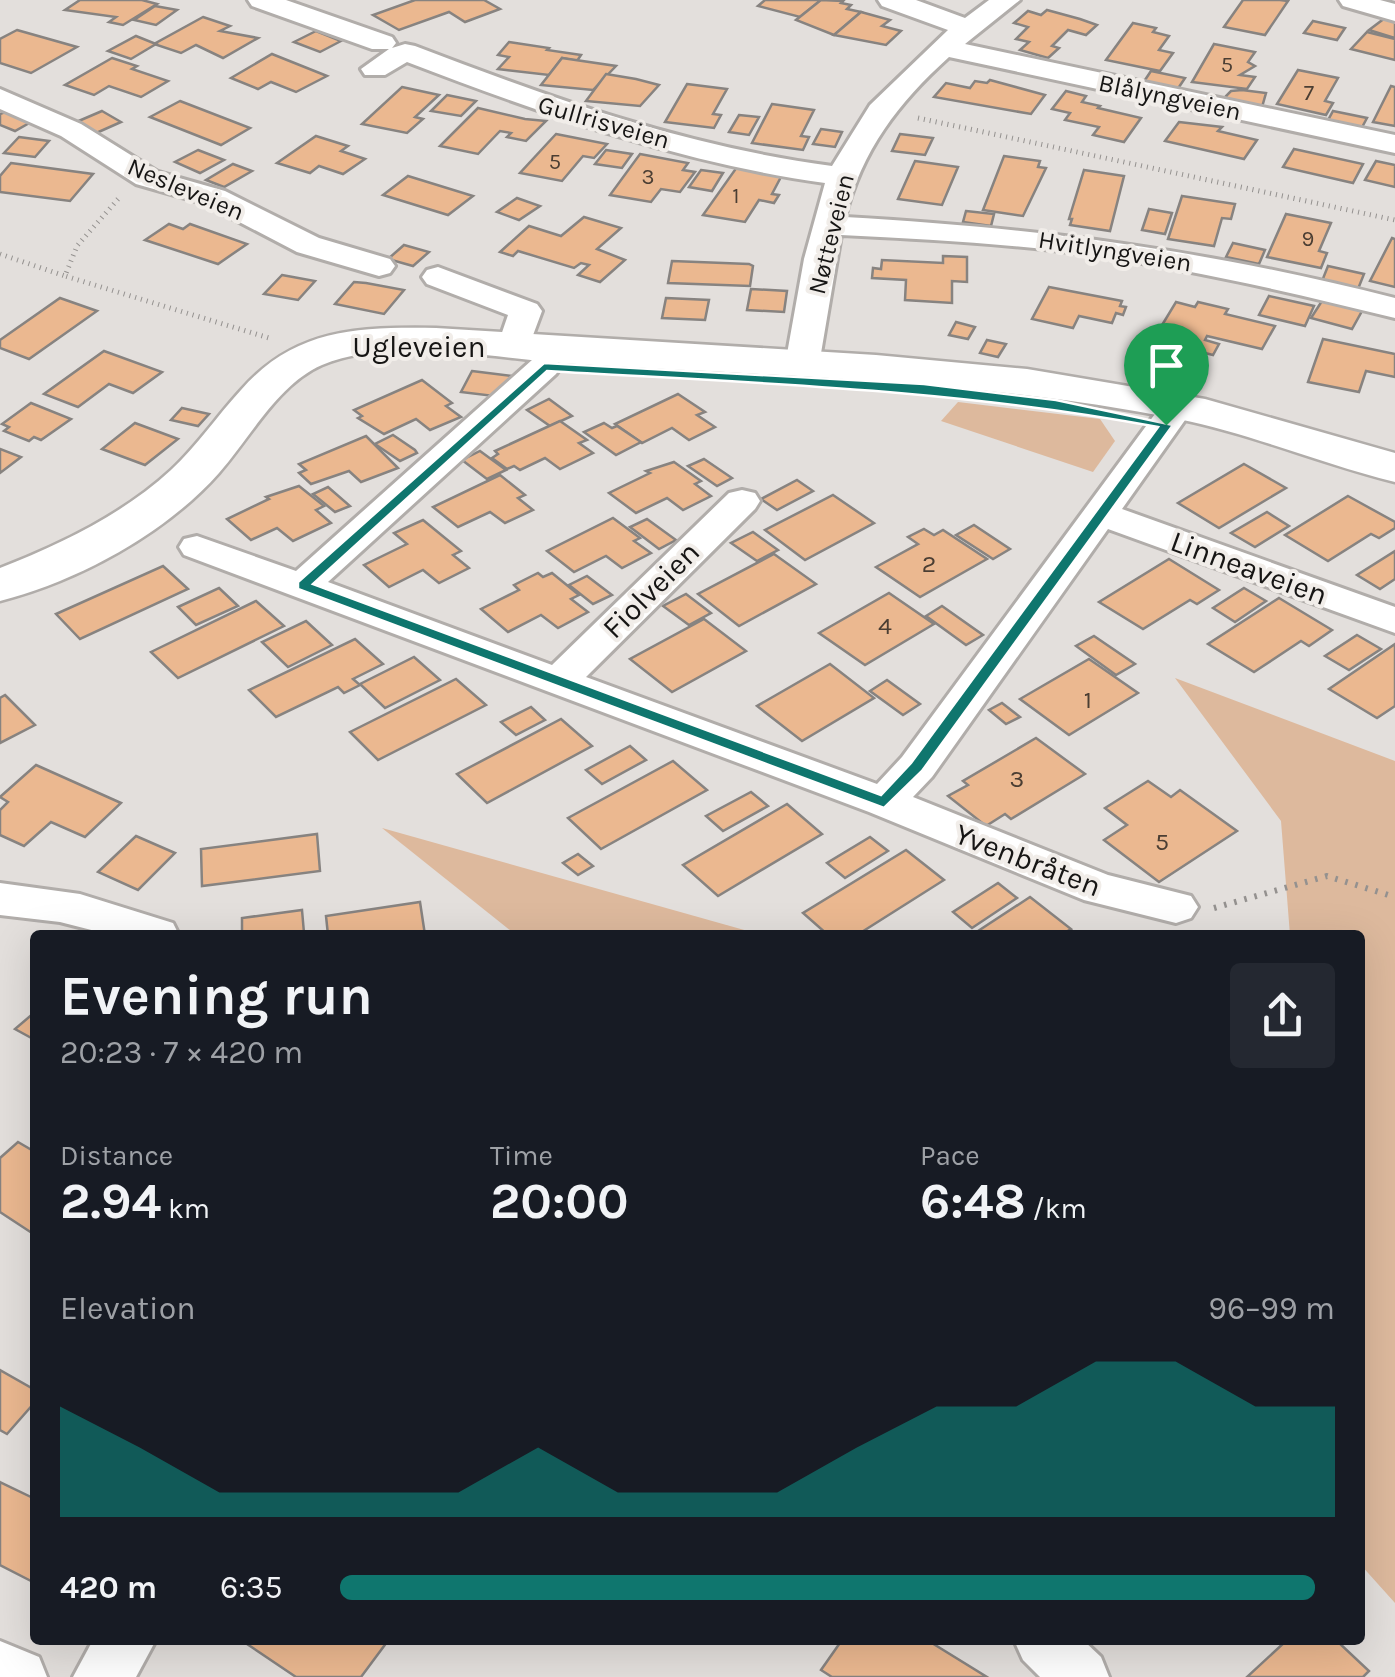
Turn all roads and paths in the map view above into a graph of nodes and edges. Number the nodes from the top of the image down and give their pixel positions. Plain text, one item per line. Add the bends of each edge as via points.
1 (261, 0) edge
2 (891, 0) edge
3 (1008, 0) edge
4 (956, 38) junction
5 (0, 98) edge
6 (882, 110) junction
7 (1395, 144) edge
8 (844, 177) junction
9 (147, 178) junction
10 (1395, 220) edge
11 (830, 225) junction
12 (0, 254) edge
13 (379, 266) dead end
14 (65, 276) junction
15 (438, 277) dead end
16 (1395, 308) edge
17 (281, 341) dead end
18 (529, 357) junction
19 (802, 364) junction
20 (1197, 411) junction
21 (1395, 468) edge
22 (742, 501) dead end
23 (1102, 514) junction
24 (197, 548) dead end
25 (0, 586) edge
26 (303, 586) junction
27 (1395, 621) edge
28 (560, 680) junction
29 (884, 802) junction
30 (1395, 898) edge
31 (0, 900) edge
32 (1176, 907) joint
33 (145, 930) edge
34 (124, 1645) edge
35 (1048, 1645) edge
36 (0, 1668) edge
37 (18, 1677) edge
38 (102, 1677) edge
39 (1080, 1677) edge

1 - 8 street, Gullrisveien via 378,56 405,52 558,111 685,146
2 - 4 street
3 - 4 street, Nøtteveien
4 - 6 street, Nøtteveien
4 - 7 street, Blålyngveien
5 - 9 street, Nesleveien via 71,130
6 - 8 street, Nøtteveien via 862,135
6 - 10 path
8 - 11 street, Nøtteveien
9 - 13 street, Nesleveien via 214,197 308,245
9 - 14 path via 117,199 77,246
11 - 16 street, Hvitlyngveien via 1091,246
11 - 19 street, Nøtteveien
12 - 14 path
14 - 17 path
15 - 18 street via 526,311
18 - 19 street, Ugleveien
18 - 25 street, Ugleveien via 374,341 303,357 161,501 97,542
18 - 26 street
19 - 20 street, Ugleveien via 1004,380
20 - 21 street, Ugleveien
20 - 23 street
22 - 28 street, Fiolveien
23 - 27 street, Linneaveien
23 - 29 street via 917,767
24 - 26 street, Yvenbråten
26 - 28 street, Yvenbråten
28 - 29 street, Yvenbråten
29 - 32 street, Yvenbråten via 1099,890
30 - 32 path via 1326,876 1216,908
31 - 33 street via 66,906
34 - 38 street
35 - 39 street
36 - 37 street

